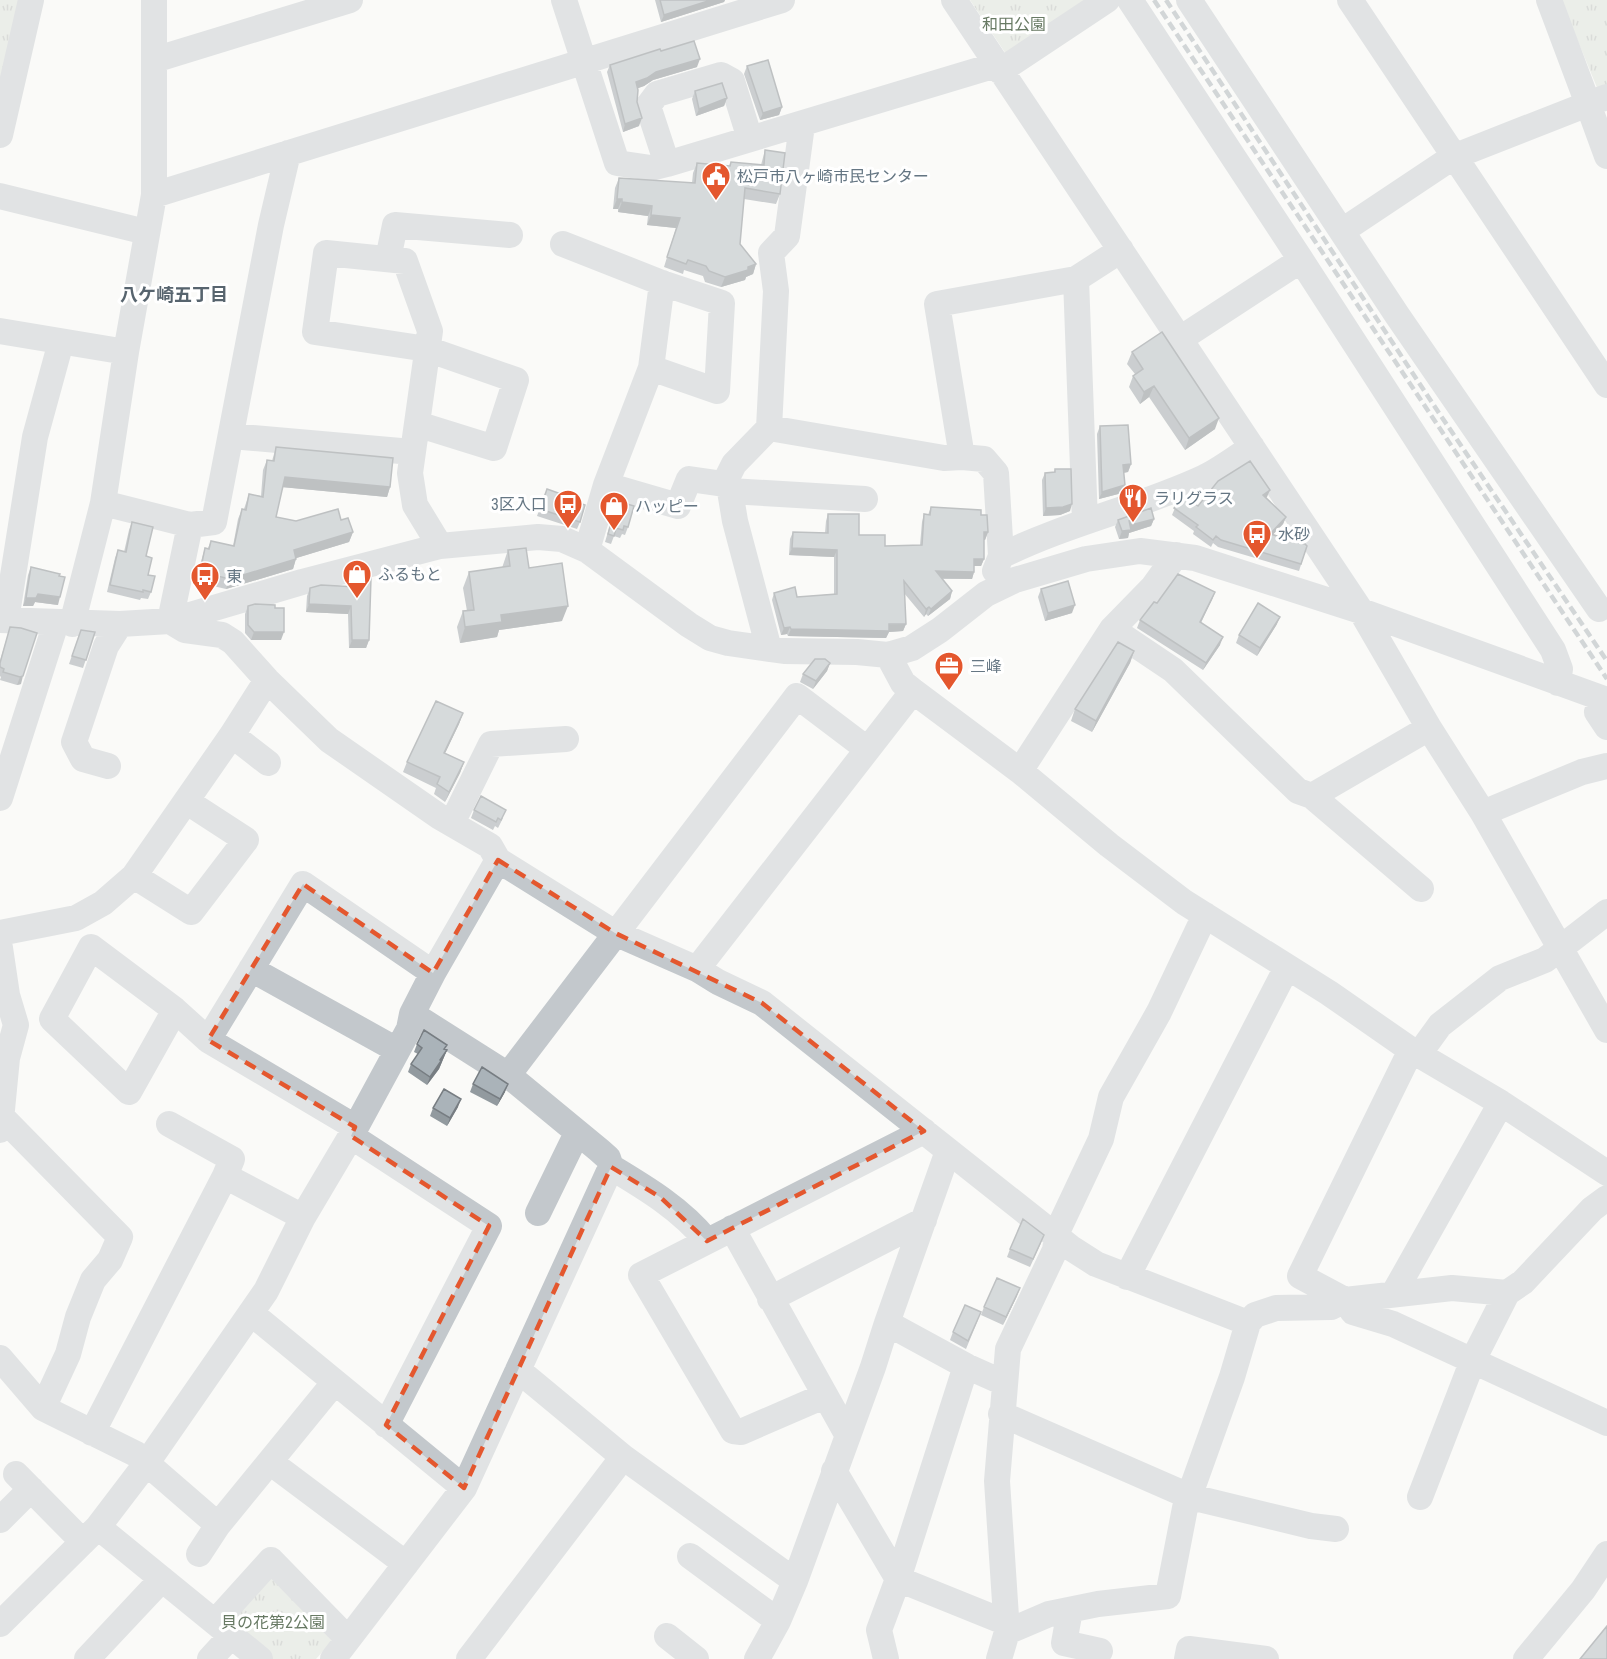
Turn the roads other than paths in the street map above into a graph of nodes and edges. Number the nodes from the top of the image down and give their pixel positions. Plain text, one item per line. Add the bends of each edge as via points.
1 (31, 0) edge
2 (154, 0) edge
3 (350, 0) edge
4 (564, 0) edge
5 (782, 0) edge
6 (954, 0) edge
7 (1107, 0) edge
8 (1130, 0) edge
9 (1189, 0) edge
10 (1350, 0) edge
11 (1549, 0) edge
12 (154, 60) junction
13 (584, 62) junction
14 (998, 68) junction
15 (1597, 100) edge
16 (802, 125) junction
17 (0, 135) edge
18 (750, 140) junction
19 (288, 153) junction
20 (1607, 156) edge
21 (1453, 157) junction
22 (668, 164) junction
23 (154, 195) junction
24 (0, 196) edge
25 (1342, 231) junction
26 (146, 232) junction
27 (510, 235) dead end
28 (562, 244) dead end
29 (1121, 250) junction
30 (388, 259) junction
31 (1301, 260) junction
32 (1076, 279) junction
33 (662, 283) junction
34 (0, 331) edge
35 (1180, 339) junction
36 (61, 342) junction
37 (427, 349) junction
38 (126, 352) junction
39 (651, 368) junction
40 (1607, 385) edge
41 (417, 424) junction
42 (769, 428) junction
43 (231, 436) junction
44 (1252, 447) junction
45 (412, 452) junction
46 (962, 457) junction
47 (606, 485) junction
48 (727, 488) junction
49 (865, 499) dead end
50 (103, 503) junction
51 (1084, 522) junction
52 (190, 525) junction
53 (440, 546) junction
54 (587, 550) junction
55 (1176, 555) junction
56 (1001, 556) junction
57 (986, 594) junction
58 (1361, 611) junction
59 (1604, 611) edge
60 (3, 620) edge
61 (170, 621) junction
62 (64, 623) junction
63 (120, 624) junction
64 (1112, 629) junction
65 (769, 649) junction
66 (888, 655) junction
67 (267, 680) junction
68 (1558, 683) junction
69 (913, 691) junction
70 (1599, 697) edge
71 (1607, 727) edge
72 (1429, 728) junction
73 (232, 735) junction
74 (566, 739) dead end
75 (867, 749) junction
76 (268, 763) dead end
77 (108, 766) dead end
78 (1607, 766) edge
79 (1020, 771) junction
80 (1311, 796) junction
81 (0, 798) edge
82 (186, 801) junction
83 (1483, 813) junction
84 (452, 823) junction
85 (498, 860) junction
86 (134, 876) junction
87 (1421, 889) dead end
88 (1607, 912) edge
89 (1205, 915) junction
90 (0, 933) edge
91 (615, 933) junction
92 (0, 948) edge
93 (1559, 948) junction
94 (1287, 967) junction
95 (251, 969) junction
96 (697, 969) junction
97 (433, 973) junction
98 (175, 1010) junction
99 (412, 1014) junction
100 (1607, 1030) edge
101 (208, 1040) junction
102 (397, 1050) junction
103 (1415, 1052) junction
104 (508, 1075) junction
105 (1501, 1103) junction
106 (1, 1123) edge
107 (169, 1124) dead end
108 (924, 1131) junction
109 (353, 1132) junction
110 (578, 1133) junction
111 (948, 1151) junction
112 (611, 1167) junction
113 (1607, 1173) edge
114 (225, 1176) junction
115 (1607, 1198) edge
116 (538, 1213) dead end
117 (303, 1217) junction
118 (924, 1220) junction
119 (732, 1228) junction
120 (1058, 1237) junction
121 (707, 1241) junction
122 (1127, 1277) junction
123 (1394, 1293) junction
124 (1507, 1293) junction
125 (770, 1299) junction
126 (1345, 1300) junction
127 (250, 1312) junction
128 (886, 1323) junction
129 (1248, 1323) junction
130 (0, 1358) edge
131 (1473, 1360) junction
132 (966, 1366) junction
133 (518, 1370) junction
134 (334, 1383) junction
135 (1004, 1383) junction
136 (824, 1395) junction
137 (43, 1408) junction
138 (1001, 1414) junction
139 (1607, 1423) edge
140 (386, 1425) junction
141 (92, 1433) junction
142 (848, 1436) junction
143 (623, 1457) junction
144 (270, 1462) junction
145 (146, 1464) junction
146 (834, 1471) junction
147 (464, 1488) junction
148 (1191, 1497) junction
149 (1420, 1497) dead end
150 (0, 1520) edge
151 (218, 1525) junction
152 (1336, 1529) dead end
153 (90, 1535) junction
154 (199, 1554) dead end
155 (1607, 1554) edge
156 (690, 1556) dead end
157 (406, 1564) junction
158 (162, 1579) junction
159 (898, 1579) junction
160 (795, 1581) junction
161 (5, 1610) edge
162 (1070, 1610) junction
163 (778, 1621) junction
164 (1007, 1628) junction
165 (223, 1629) junction
166 (667, 1636) dead end
167 (341, 1649) edge
168 (1100, 1651) dead end
169 (87, 1659) edge
170 (210, 1659) edge
171 (260, 1659) edge
172 (469, 1659) edge
173 (696, 1659) edge
174 (757, 1659) edge
175 (886, 1659) edge
176 (999, 1659) edge
177 (1187, 1659) edge
178 (1266, 1659) edge
179 (1526, 1659) edge

1 - 17 street
2 - 12 street
3 - 12 street
4 - 13 street
5 - 13 street
6 - 14 street
7 - 14 street
8 - 31 street
9 - 25 street
10 - 21 street
11 - 15 street
12 - 23 street
13 - 19 street
13 - 22 street via 617,163 651,168
14 - 16 street
14 - 29 street
15 - 20 street
15 - 21 street
16 - 18 street
16 - 42 street via 787,236 771,253 776,291
18 - 22 street
18 - 22 street via 732,81 721,75 657,94 648,106
19 - 23 street
19 - 43 street
21 - 25 street
21 - 40 street
23 - 26 street
24 - 26 street
25 - 59 street
26 - 38 street
27 - 30 street via 395,225
28 - 33 street
29 - 32 street
29 - 35 street
30 - 37 street via 405,261 430,331
30 - 37 street via 326,253 315,332
31 - 35 street
31 - 68 street via 1552,650 1560,669
32 - 46 street via 937,304
32 - 51 street
33 - 39 street
33 - 39 street via 722,303 717,391
34 - 36 street
35 - 44 street
36 - 38 street
36 - 60 street via 35,437
37 - 41 street
37 - 41 street via 516,380 494,448
38 - 50 street
39 - 47 street
41 - 45 street
42 - 46 street via 944,458
42 - 48 street via 734,464
43 - 45 street
43 - 52 street via 214,522
44 - 51 street via 1207,476
44 - 58 street
45 - 53 street via 410,472 415,505
46 - 56 street via 984,459 996,474
47 - 48 street via 678,506 689,479
47 - 54 street
48 - 49 street
48 - 65 street
50 - 52 street
50 - 62 street
51 - 56 street
52 - 61 street
53 - 54 street via 538,537 562,539
53 - 61 street
54 - 65 street via 710,638
55 - 57 street via 1140,551 1094,557 1015,580
55 - 58 street
55 - 64 street via 1154,587
56 - 57 street
57 - 66 street via 912,648
58 - 68 street
58 - 72 street
60 - 62 street
61 - 63 street
61 - 67 street via 185,630 228,638
62 - 63 street
62 - 81 street
63 - 77 street via 106,646 74,742 83,759
64 - 79 street
64 - 80 street via 1173,670 1299,791
65 - 66 street
66 - 69 street via 903,683
67 - 73 street
67 - 84 street via 329,740
68 - 70 street
69 - 75 street
69 - 79 street
70 - 71 street via 1597,712
72 - 80 street
72 - 83 street
73 - 76 street
73 - 82 street
74 - 84 street via 491,744
75 - 91 street via 797,696
75 - 96 street
78 - 83 street via 1582,772
79 - 89 street via 1110,845
80 - 87 street
82 - 86 street
82 - 86 street via 246,840 191,912
83 - 93 street
84 - 85 street via 490,846
85 - 91 street
85 - 97 street
86 - 90 street via 103,903 76,918
88 - 93 street
89 - 94 street
89 - 120 street via 1159,1012 1111,1097 1101,1139
91 - 96 street
91 - 104 street
92 - 106 street via 16,1025 7,1058
93 - 100 street
93 - 103 street via 1545,960 1500,978 1440,1025
94 - 103 street
94 - 122 street
95 - 97 street via 303,884
95 - 101 street
95 - 102 street
96 - 108 street via 762,1003
97 - 99 street
98 - 98 street via 92,947 52,1019 129,1092
98 - 101 street
99 - 102 street
99 - 104 street
101 - 109 street
102 - 109 street
103 - 105 street
103 - 126 street via 1300,1276
104 - 110 street
105 - 113 street
105 - 123 street
106 - 137 street via 120,1237 110,1260 93,1280 68,1354
107 - 114 street via 232,1159
108 - 111 street
108 - 119 street
109 - 117 street
109 - 140 street via 489,1226
110 - 112 street via 608,1158
110 - 116 street
111 - 118 street
111 - 120 street
112 - 121 street via 660,1197
112 - 133 street
114 - 117 street
114 - 141 street
115 - 124 street via 1523,1282
117 - 127 street via 266,1291
118 - 125 street
118 - 128 street
119 - 121 street
119 - 125 street
120 - 122 street via 1096,1264
120 - 135 street via 1008,1350
121 - 136 street via 641,1275 733,1431 741,1432
122 - 129 street
123 - 124 street via 1452,1288
123 - 126 street
124 - 131 street
125 - 136 street
126 - 129 street via 1331,1307 1276,1308 1255,1315
126 - 131 street via 1353,1312 1393,1324
127 - 134 street
127 - 145 street
128 - 132 street
128 - 142 street
129 - 148 street
130 - 137 street
131 - 139 street
131 - 149 street
132 - 135 street
132 - 159 street
133 - 143 street
133 - 147 street
134 - 140 street
134 - 144 street
135 - 138 street
136 - 142 street
137 - 141 street
138 - 148 street
138 - 164 street via 997,1481
140 - 147 street
141 - 145 street
142 - 146 street
143 - 160 street
143 - 172 street
144 - 151 street
144 - 157 street
145 - 151 street
145 - 153 street
146 - 159 street
146 - 160 street
147 - 157 street
148 - 152 street
148 - 162 street via 1185,1508 1168,1596
150 - 153 street via 23,1482
151 - 154 street
153 - 158 street
153 - 161 street
155 - 179 street
156 - 163 street
157 - 167 street
158 - 165 street
158 - 169 street
159 - 164 street
159 - 175 street via 879,1630
160 - 163 street
162 - 164 street
162 - 168 street via 1065,1643
163 - 174 street
164 - 176 street
165 - 167 street via 271,1560
165 - 170 street
165 - 171 street
166 - 173 street
177 - 178 street via 1189,1648

